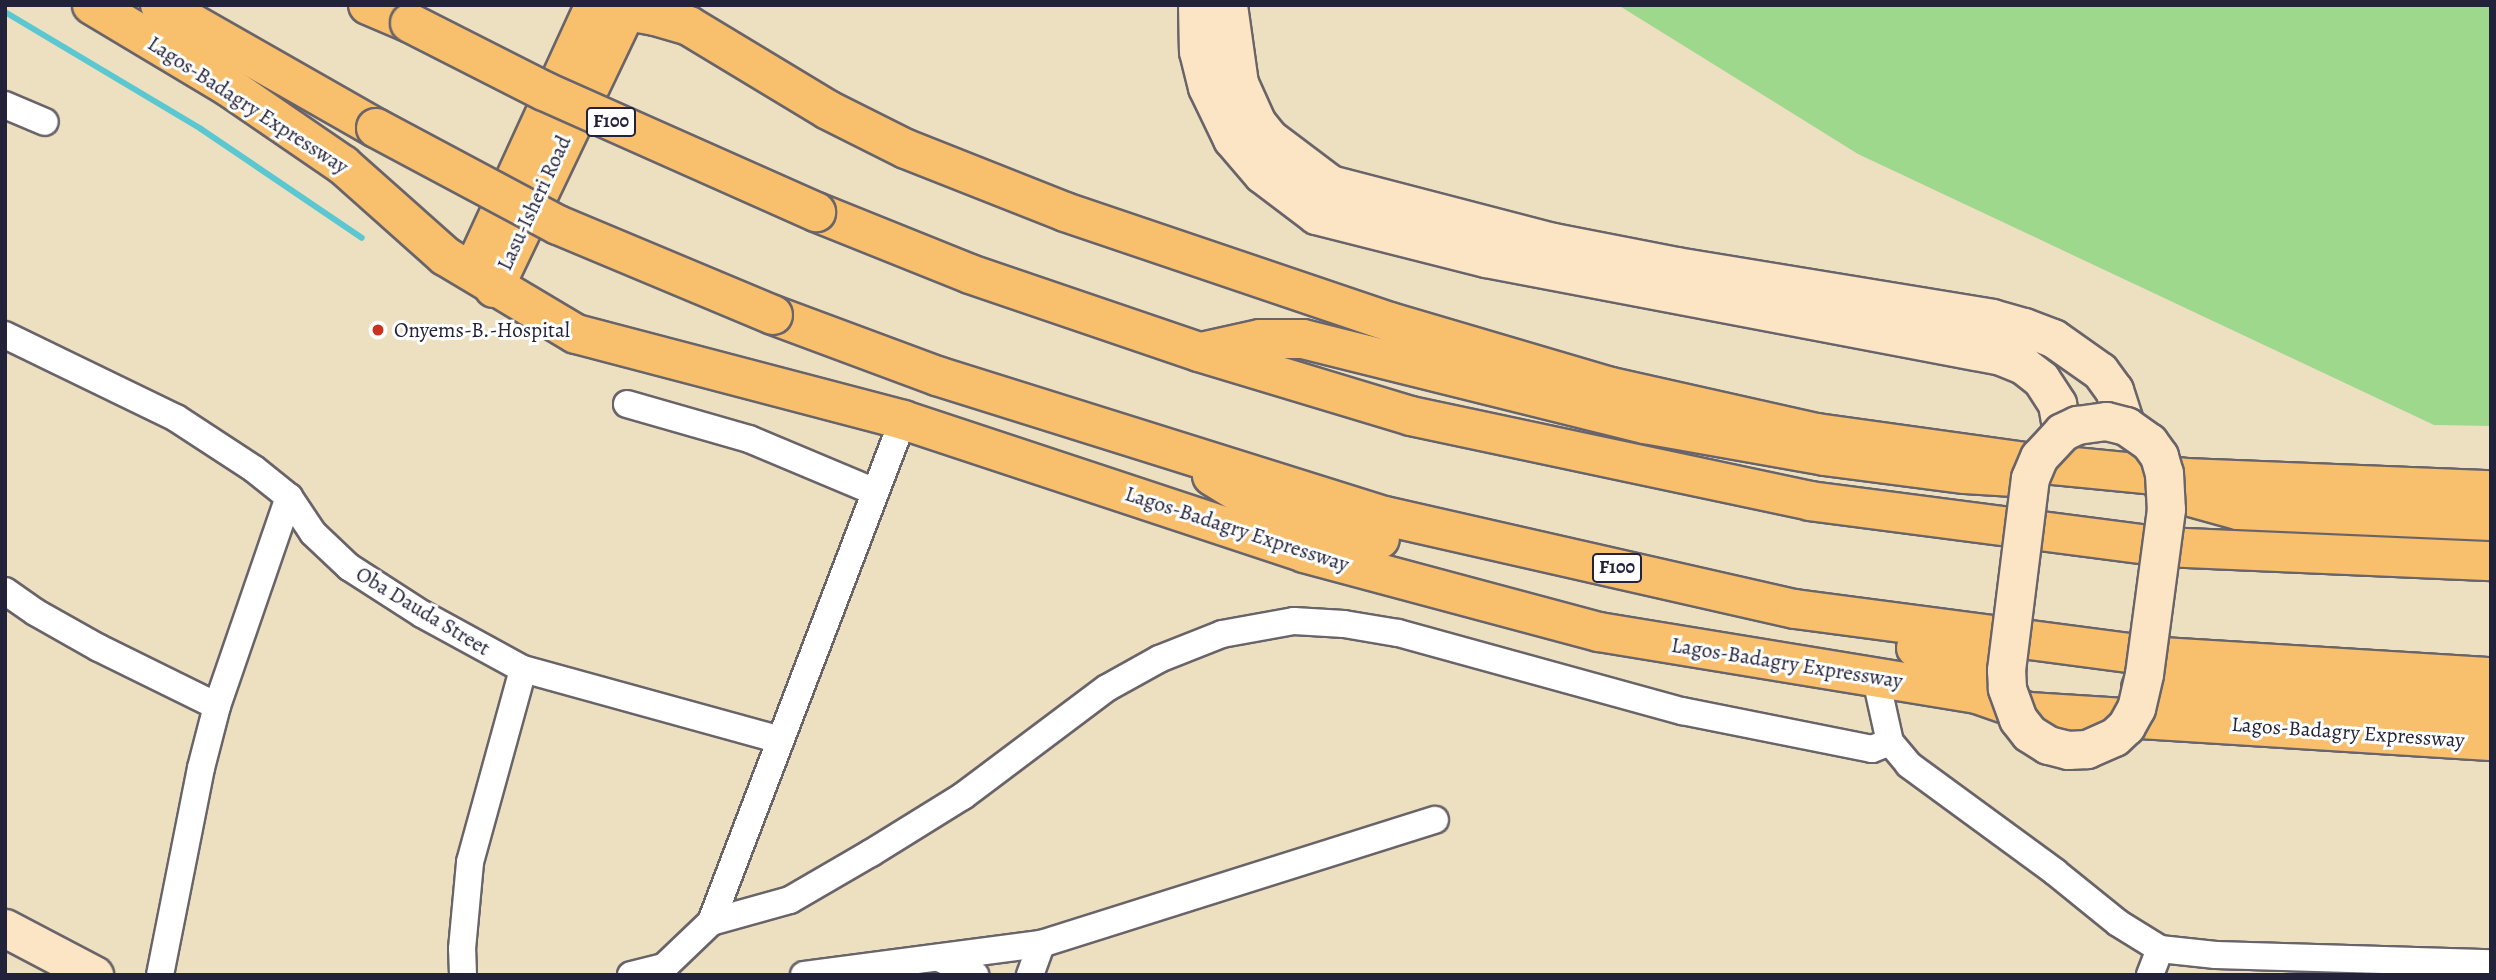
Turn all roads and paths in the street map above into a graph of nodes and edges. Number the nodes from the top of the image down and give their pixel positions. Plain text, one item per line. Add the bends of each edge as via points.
1 (92, 5) edge
2 (160, 5) edge
3 (368, 5) edge
4 (1197, 5) edge
5 (1228, 5) edge
6 (611, 6) edge
7 (5, 105) edge
8 (45, 122) dead end
9 (1672, 279) junction
10 (483, 281) junction
11 (5, 335) edge
12 (1199, 352) junction
13 (627, 404) dead end
14 (903, 420) junction
15 (2126, 426) junction
16 (2062, 432) junction
17 (1182, 452) junction
18 (2030, 478) junction
19 (2165, 490) junction
20 (2491, 490) edge
21 (875, 492) junction
22 (289, 497) junction
23 (2491, 521) edge
24 (2491, 561) edge
25 (5, 591) edge
26 (523, 669) junction
27 (2006, 670) junction
28 (2491, 677) edge
29 (1876, 678) junction
30 (2141, 688) junction
31 (217, 706) junction
32 (2491, 708) edge
33 (780, 740) junction
34 (2491, 741) edge
35 (1889, 742) junction
36 (1435, 820) dead end
37 (711, 922) junction
38 (5, 928) edge
39 (1041, 944) junction
40 (2160, 949) junction
41 (939, 958) junction
42 (2491, 963) edge
43 (674, 971) edge
44 (847, 971) edge
45 (94, 975) edge
46 (160, 975) edge
47 (463, 975) edge
48 (631, 975) edge
49 (804, 975) edge
50 (975, 975) edge
51 (1030, 975) edge
52 (2150, 975) edge

1 - 10 main road, Lagos-Badagry Expressway via 229,87 343,165 445,256
2 - 17 main road, Lagos-Badagry Expressway / F100, bridge via 558,225 773,315 937,376
3 - 12 main road, F100, bridge via 544,92 816,212 970,274
4 - 9 main road via 1198,51 1207,87 1232,139 1262,174 1316,215 1486,258
5 - 9 main road via 1239,83 1257,123 1269,138 1330,184 1553,242
6 - 10 main road, Lasu-Isheri Road
6 - 20 main road via 689,26 828,110 906,149 1065,212 1390,322 1611,387 1817,433 2033,463 2186,478
7 - 8 street
9 - 15 main road via 1978,316 2024,327 2053,338 2101,371 2114,390
9 - 16 main road via 2001,356 2041,379 2057,404
10 - 14 main road, Lagos-Badagry Expressway via 576,334
11 - 22 street, Oba Dauda Street via 176,418
12 - 18 main road via 1260,339 1303,340 1645,424 1824,456
12 - 24 main road, F100 via 1411,416 1810,501 2165,547
13 - 21 street via 749,439
14 - 21 street
14 - 29 main road, Lagos-Badagry Expressway via 1331,561 1599,632
15 - 16 main road, bridge via 2090,422
15 - 19 main road, bridge via 2149,442 2159,456
16 - 18 main road, bridge via 2039,457
17 - 27 main road via 1226,487 1259,505 1308,521 1616,593 1937,652
17 - 28 main road, Lagos-Badagry Expressway / F100 via 1385,516 1795,608 2162,657
18 - 27 main road, bridge
19 - 23 main road via 2238,510
19 - 30 main road, bridge
21 - 33 street
22 - 26 street, Oba Dauda Street via 313,533 349,567 422,614
22 - 31 street
25 - 31 street via 99,648
26 - 33 street, Oba Dauda Street
26 - 47 street via 470,862
27 - 30 main road, bridge via 2018,719 2048,745 2068,750 2087,749 2114,737 2132,716
29 - 34 main road, Lagos-Badagry Expressway via 1977,694 2028,712
29 - 35 street
30 - 32 main road via 2217,688
31 - 46 street
33 - 37 street
35 - 37 street via 1872,749 1847,744 1682,710 1398,633 1294,621 1222,634 1159,659 1107,688 963,796 871,853 790,900
35 - 40 street via 1909,765 2118,923
36 - 39 street
37 - 43 street
38 - 45 main road
39 - 41 street
39 - 51 street
40 - 42 street via 2216,955
40 - 52 street
41 - 44 street
41 - 50 street
43 - 48 street
44 - 49 street

